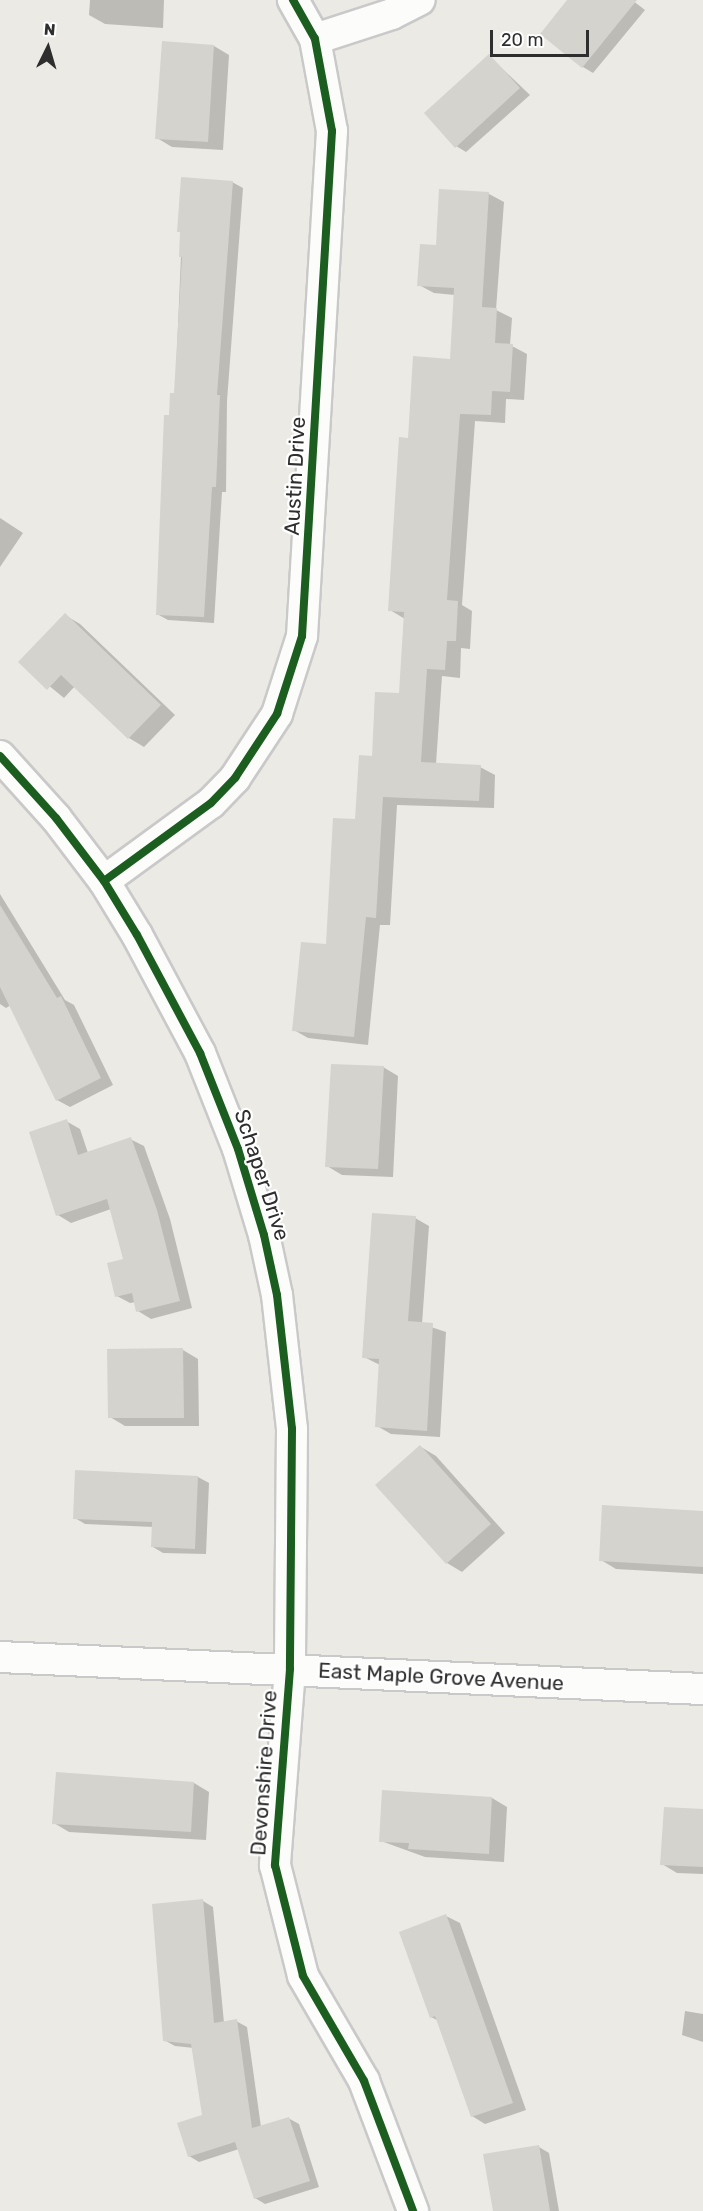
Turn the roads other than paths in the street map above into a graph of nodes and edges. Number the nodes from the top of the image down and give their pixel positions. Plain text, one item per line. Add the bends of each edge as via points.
1 (293, 0) edge
2 (420, 0) edge
3 (315, 39) junction
4 (0, 756) edge
5 (104, 881) junction
6 (0, 1657) edge
7 (290, 1670) junction
8 (703, 1689) edge
9 (414, 2211) edge

1 - 3 street, Austin Drive
2 - 3 street via 392,14
3 - 5 street, Austin Drive via 333,131 302,636 277,714 235,778 211,803
4 - 5 street, Schaper Drive
5 - 7 street, Schaper Drive via 200,1053 238,1149 264,1235 277,1295 292,1429
6 - 7 street, East Maple Grove Avenue
7 - 8 street, East Maple Grove Avenue
7 - 9 street, Devonshire Drive via 275,1865 303,1977 364,2081

